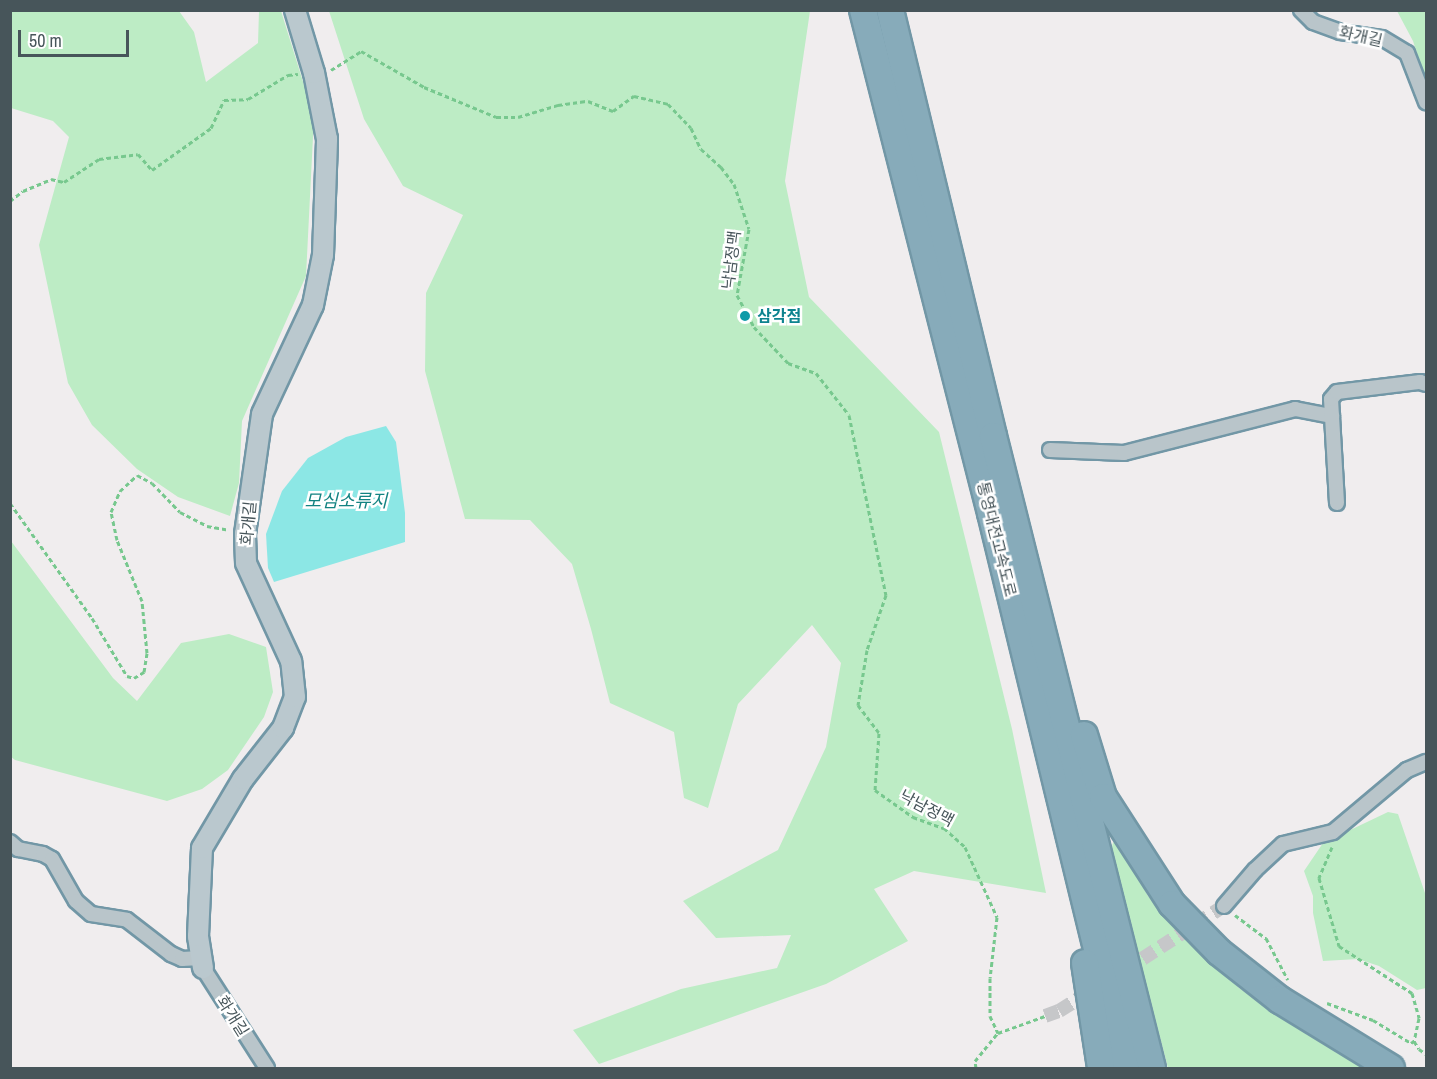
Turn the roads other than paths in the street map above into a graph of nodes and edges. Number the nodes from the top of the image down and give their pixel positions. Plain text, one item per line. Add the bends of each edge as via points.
1 (295, 10) edge
2 (863, 10) edge
3 (890, 10) edge
4 (1301, 10) edge
5 (1426, 102) edge
6 (1426, 384) edge
7 (1332, 416) junction
8 (993, 436) junction
9 (1050, 450) dead end
10 (1337, 503) dead end
11 (1426, 762) edge
12 (1064, 817) junction
13 (10, 842) edge
14 (1224, 906) tunnel mouth
15 (202, 963) junction
16 (267, 1068) edge
17 (1101, 1068) edge
18 (1126, 1068) edge
19 (1152, 1068) edge
20 (1391, 1068) edge

1 - 15 street, 화개길 via 314,73 327,139 323,255 313,305 262,414 245,534 246,563 291,661 295,697 283,728 243,780 202,848 198,936
2 - 12 highway, 통영대전고속도로
3 - 8 highway, 통영대전고속도로
4 - 5 street, 화개길 via 1313,22 1340,32 1382,38 1407,53
6 - 7 street via 1337,392 1331,399
7 - 9 street via 1295,409 1124,453
7 - 10 street
8 - 19 highway, 통영대전고속도로
8 - 20 highway via 1103,797 1149,872 1172,904 1219,952 1280,1000
11 - 14 street via 1407,770 1333,832 1283,844
12 - 17 highway
12 - 18 highway, 통영대전고속도로
13 - 15 street via 18,849 52,859 76,901 91,914 127,920 171,954
15 - 16 street, 화개길

